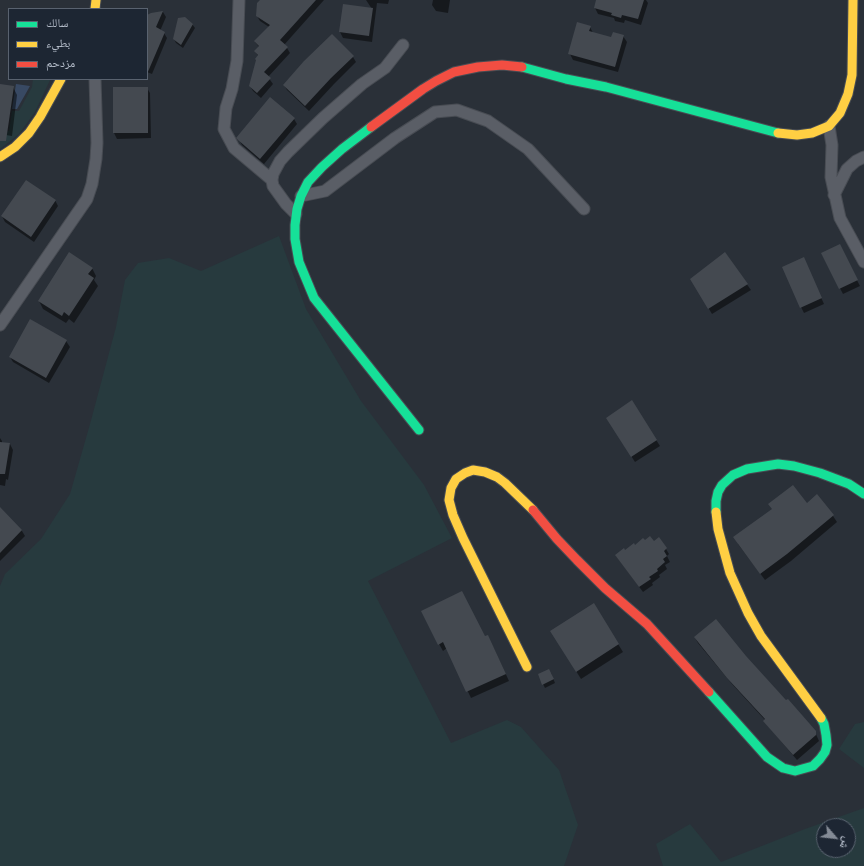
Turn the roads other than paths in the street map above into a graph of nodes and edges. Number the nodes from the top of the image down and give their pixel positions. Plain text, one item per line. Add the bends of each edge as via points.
1 (239, 0) edge
2 (853, 0) edge
3 (403, 45) dead end
4 (60, 80) edge
5 (95, 80) edge
6 (829, 126) junction
7 (0, 157) edge
8 (864, 157) edge
9 (272, 180) junction
10 (834, 194) junction
11 (301, 196) junction
12 (584, 209) dead end
13 (296, 214) junction
14 (864, 262) edge
15 (0, 325) edge
16 (419, 430) dead end
17 (864, 494) edge
18 (527, 667) dead end

1 - 9 street via 237,62 226,108 224,129 234,148
2 - 6 street via 852,75 840,113
3 - 9 street via 385,68 349,95 288,152 276,167
4 - 7 street via 29,133
5 - 15 street via 97,135 92,184 86,199
6 - 10 street
6 - 11 street via 812,133 797,135 778,132 526,68 502,65 478,67 454,72 423,88 337,154 308,182
8 - 10 street via 856,160 847,169
9 - 13 street via 279,196
10 - 14 street via 840,218
11 - 12 street via 324,191 395,138 435,112 457,110 488,121 528,149
11 - 13 street
13 - 16 street via 295,239 299,262 314,298
17 - 18 street via 849,484 820,473 778,464 747,469 733,475 722,485 716,501 718,529 730,573 748,613 761,636 824,724 827,745 825,752 813,766 795,771 783,768 767,757 647,624 581,564 518,495 497,477 473,470 456,479 451,488 449,500 453,515

